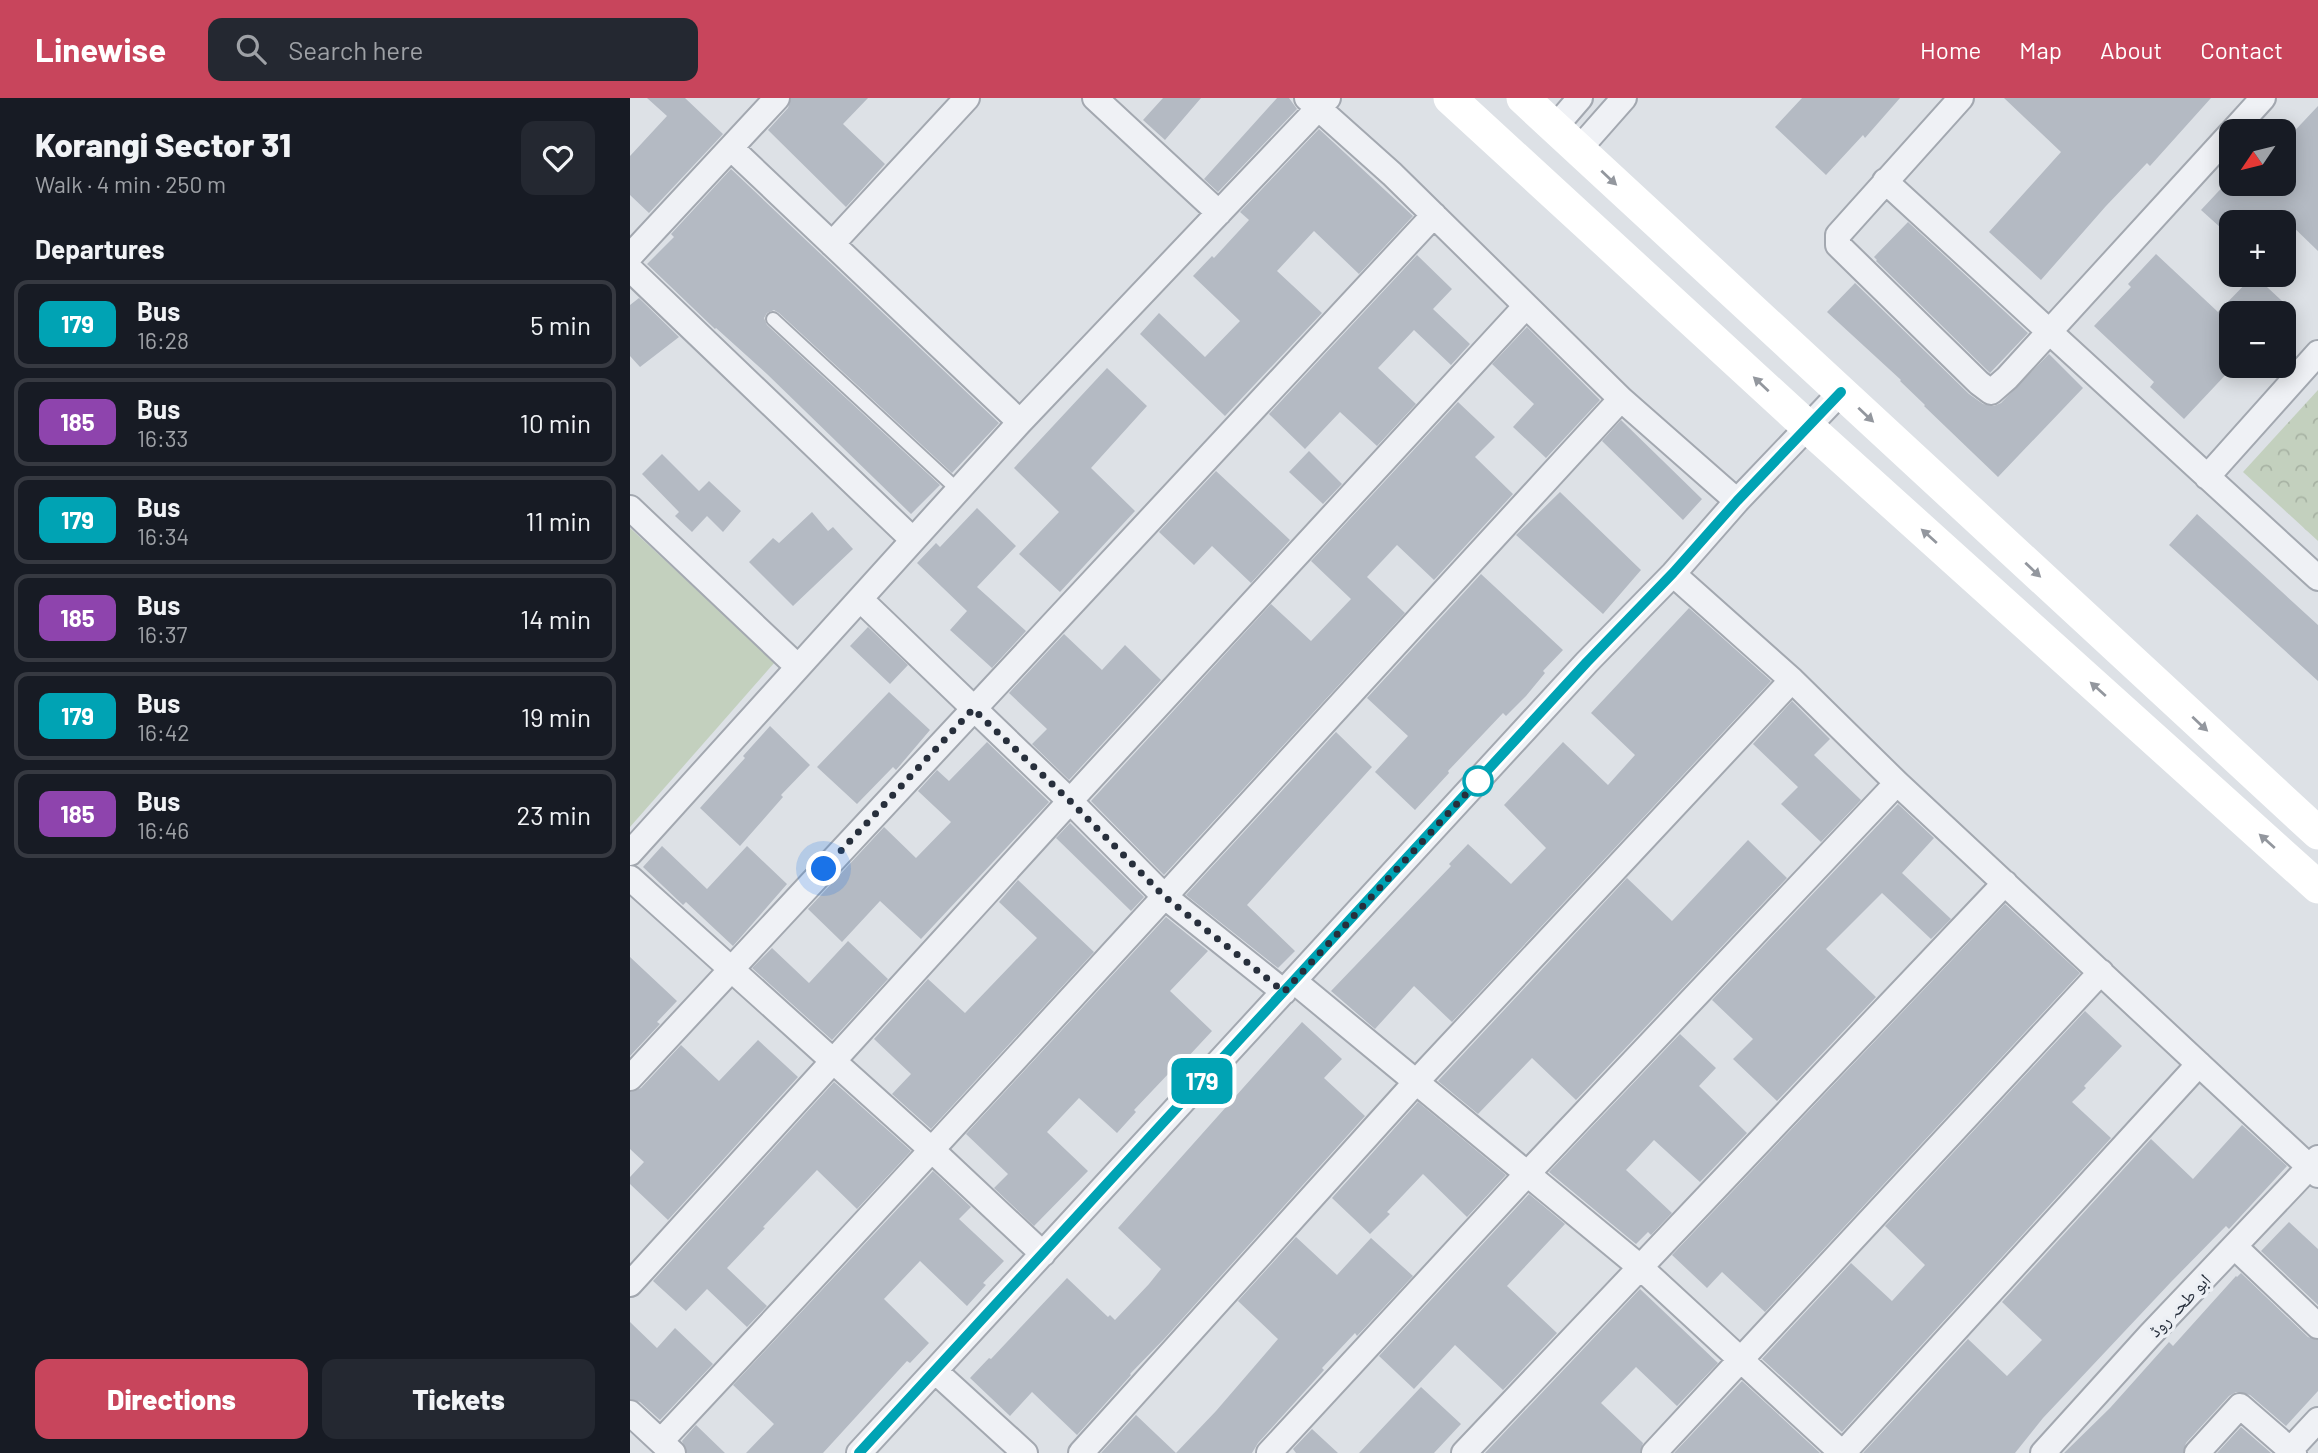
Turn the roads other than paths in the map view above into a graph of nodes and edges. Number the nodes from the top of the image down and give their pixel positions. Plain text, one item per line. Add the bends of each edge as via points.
1 (777, 98) edge
2 (967, 98) edge
3 (1095, 98) edge
4 (1450, 98) edge
5 (1523, 98) edge
6 (1580, 98) edge
7 (1624, 98) edge
8 (1961, 98) edge
9 (2263, 98) edge
10 (1318, 102) edge
11 (2244, 119) edge
12 (1555, 127) junction
13 (2219, 146) edge
14 (732, 149) junction
15 (1579, 149) junction
16 (1885, 181) junction
17 (1219, 213) junction
18 (1434, 215) junction
19 (832, 244) junction
20 (630, 256) edge
21 (630, 269) edge
22 (1526, 306) junction
23 (773, 319) dead end
24 (2049, 332) junction
25 (2318, 353) edge
26 (1841, 392) junction
27 (1621, 399) junction
28 (1020, 422) junction
29 (1809, 428) junction
30 (2207, 477) junction
31 (958, 490) junction
32 (1737, 501) junction
33 (630, 508) edge
34 (912, 539) junction
35 (1673, 573) junction
36 (2318, 578) edge
37 (860, 599) junction
38 (799, 667) junction
39 (1792, 680) junction
40 (973, 709) junction
41 (1897, 783) junction
42 (1070, 801) junction
43 (2318, 833) edge
44 (630, 853) edge
45 (630, 878) edge
46 (2005, 883) junction
47 (2318, 887) edge
48 (1164, 896) junction
49 (730, 969) junction
50 (2101, 972) junction
51 (1289, 987) junction
52 (833, 1063) junction
53 (2199, 1064) junction
54 (630, 1078) edge
55 (1416, 1082) junction
56 (933, 1151) junction
57 (2315, 1167) edge
58 (1527, 1174) junction
59 (2235, 1247) junction
60 (1043, 1254) junction
61 (1640, 1268) junction
62 (630, 1284) edge
63 (2318, 1326) edge
64 (1742, 1360) junction
65 (935, 1371) junction
66 (630, 1413) edge
67 (2318, 1420) edge
68 (667, 1447) edge
69 (2054, 1449) edge
70 (2292, 1451) edge
71 (859, 1453) edge
72 (1025, 1453) edge
73 (1081, 1453) edge
74 (1269, 1453) edge
75 (1464, 1453) edge
76 (1654, 1453) edge
77 (1842, 1453) edge
78 (2197, 1453) edge

1 - 14 street
2 - 19 street
3 - 17 street
29 -> 4 street
5 - 12 street
6 - 12 street
7 - 15 street
8 - 16 street
9 - 11 street
10 - 17 street
10 - 18 street
12 - 15 street
13 - 24 street
14 - 19 street
14 - 20 street
15 -> 26 street
16 - 24 street
16 - 24 street via 1838,235 1838,245 1979,383 1991,392 1998,387
17 - 28 street
18 - 22 street
18 - 40 street
19 - 28 street
21 - 34 street
22 - 27 street
22 - 42 street
23 - 31 lane
24 - 30 street
25 - 30 street
26 - 29 street
26 -> 43 street
27 - 32 street
27 - 48 street
28 - 31 street
29 - 32 street
47 -> 29 street
30 - 36 street
31 - 34 street
32 - 35 street
33 - 38 street
34 - 37 street
35 - 39 street
35 - 51 street
37 - 38 street
37 - 40 street
38 - 44 street
39 - 41 street
39 - 55 street
40 - 42 street
40 - 49 street
41 - 46 street
41 - 58 street
42 - 48 street
42 - 52 street
45 - 49 street
46 - 50 street
46 - 61 street
48 - 51 street
48 - 56 street
49 - 52 street
49 - 54 street
50 - 53 street
50 - 64 street
51 - 55 street
51 - 60 street
52 - 56 street
52 - 62 street
53 - 57 street
53 - 77 street
55 - 58 street
55 - 73 street
56 - 60 street
56 - 68 street
57 - 59 street, ابو طحہ روڈ
58 - 61 street
58 - 74 street
59 - 63 street
59 - 69 street, ابو طحہ روڈ via 2149,1336
60 - 65 street
61 - 64 street
61 - 75 street
64 - 76 street
64 - 77 street
65 - 71 street
65 - 72 street
66 - 68 street
67 - 70 street
70 - 78 street via 2240,1406

